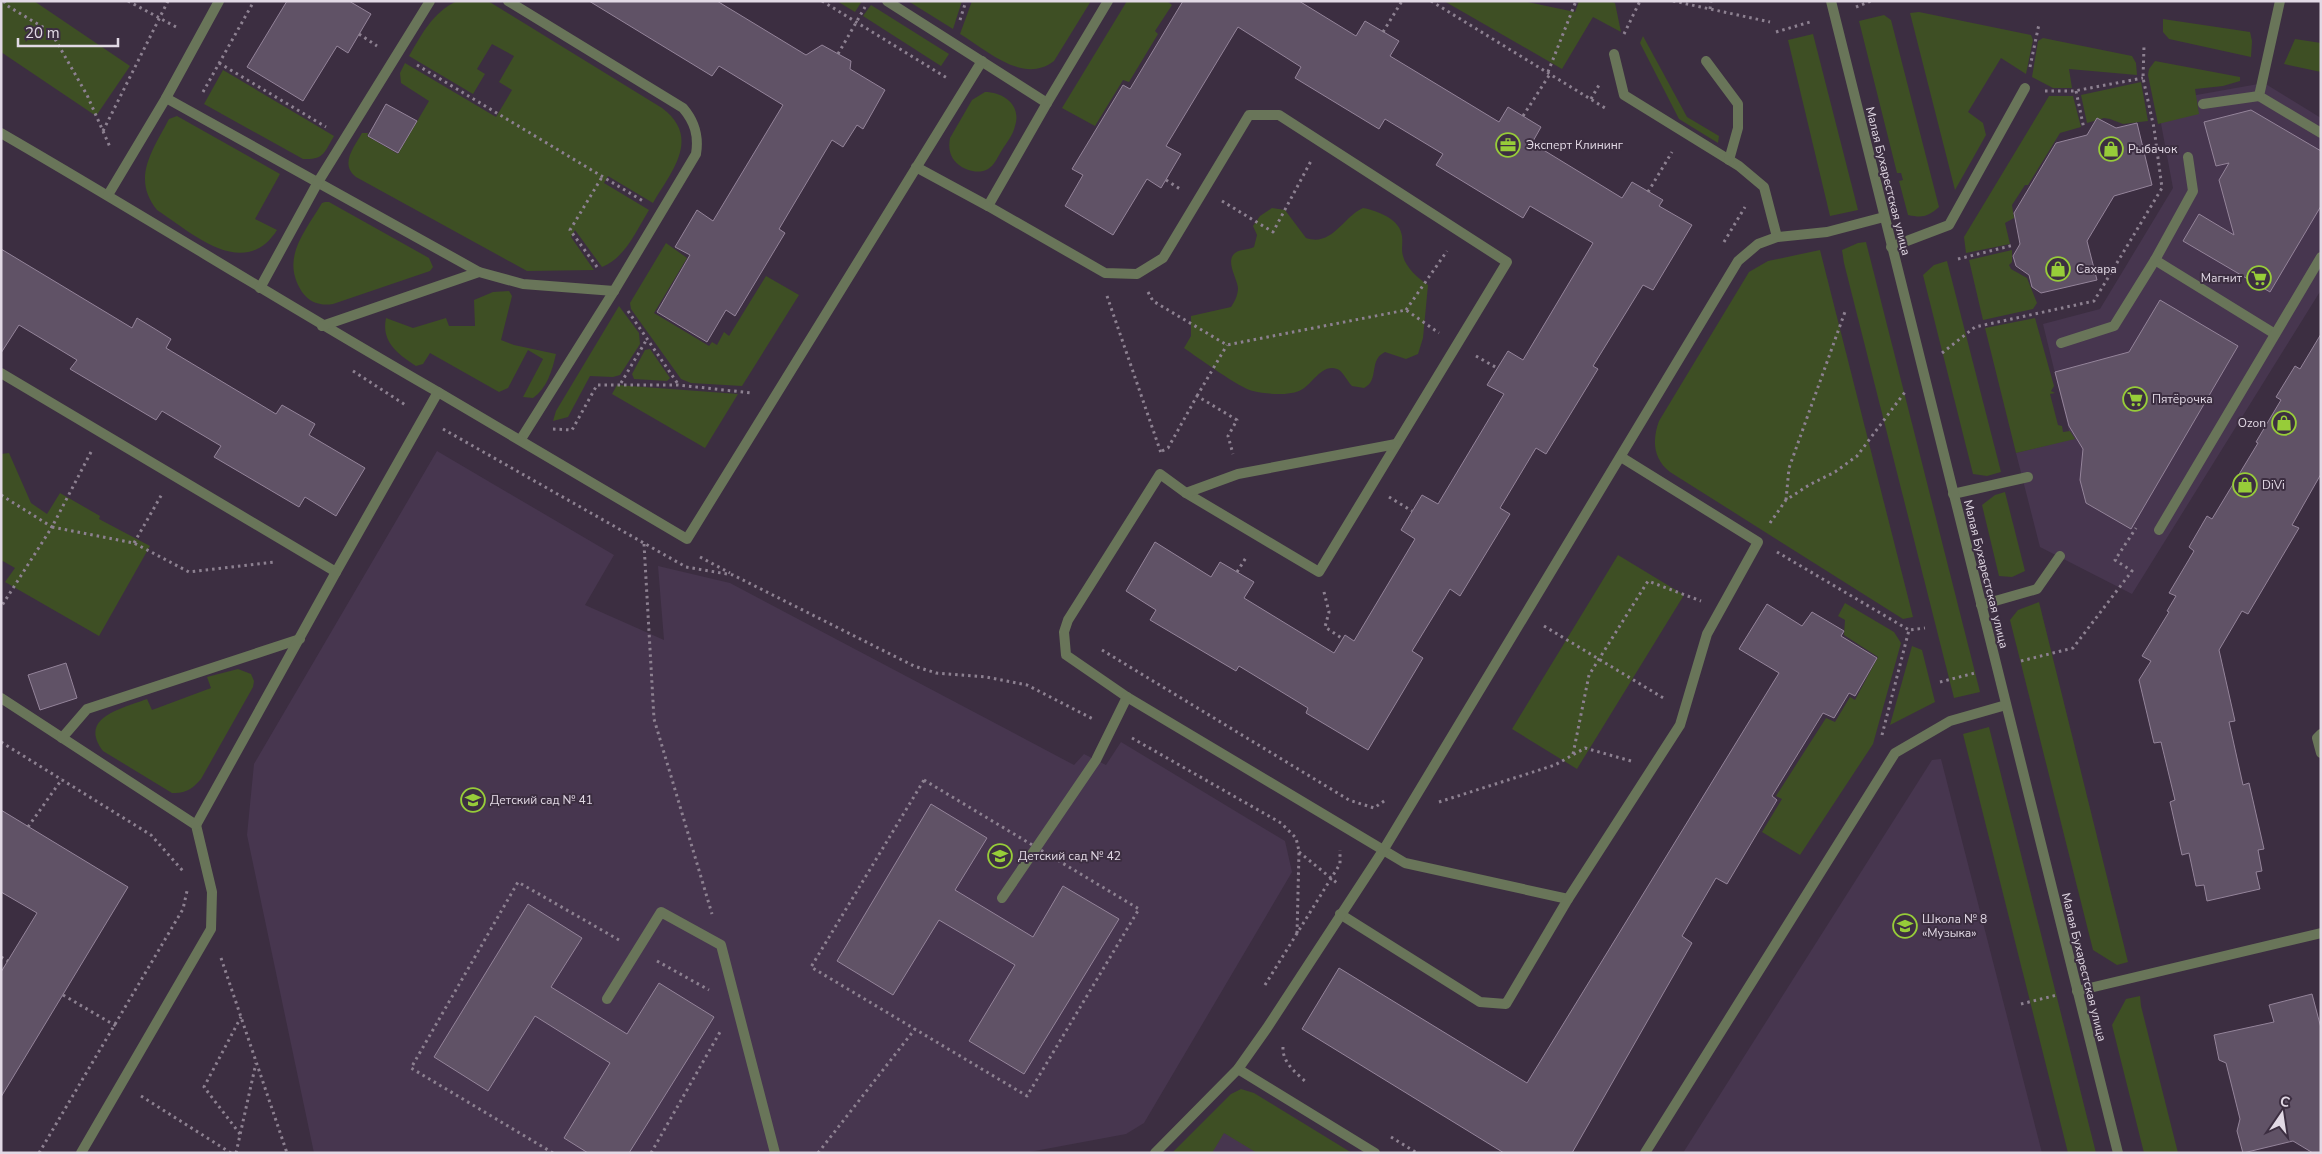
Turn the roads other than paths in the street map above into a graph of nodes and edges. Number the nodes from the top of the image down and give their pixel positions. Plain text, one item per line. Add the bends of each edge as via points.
1 (219, 1) edge
2 (430, 1) edge
3 (508, 1) edge
4 (887, 1) edge
5 (1108, 1) edge
6 (1831, 1) edge
7 (2280, 1) edge
8 (1614, 54) dead end
9 (982, 61) junction
10 (1706, 61) dead end
11 (2025, 88) road end
12 (2259, 96) junction
13 (166, 98) junction
14 (1046, 103) junction
15 (2203, 104) dead end
16 (1, 133) edge
17 (2321, 133) edge
18 (2188, 156) dead end
19 (1729, 160) junction
20 (916, 167) junction
21 (318, 182) junction
22 (108, 195) junction
23 (988, 206) junction
24 (1884, 217) junction
25 (1777, 237) junction
26 (1891, 247) junction
27 (2321, 257) edge
28 (2155, 260) junction
29 (479, 272) junction
30 (260, 288) junction
31 (614, 291) junction
32 (322, 326) junction
33 (2275, 334) junction
34 (2061, 343) dead end
35 (1, 373) edge
36 (438, 392) junction
37 (521, 439) junction
38 (1396, 444) junction
39 (1621, 457) junction
40 (2028, 477) dead end
41 (1186, 493) junction
42 (1953, 494) junction
43 (2160, 530) dead end
44 (2060, 556) dead end
45 (336, 572) junction
46 (1981, 606) junction
47 (300, 639) junction
48 (1127, 697) junction
49 (1, 698) edge
50 (2006, 705) junction
51 (2321, 734) edge
52 (62, 738) junction
53 (2321, 753) edge
54 (196, 825) junction
55 (1384, 849) junction
56 (1002, 898) dead end
57 (1568, 899) junction
58 (1340, 914) junction
59 (2321, 933) edge
60 (2077, 991) junction
61 (607, 999) dead end
62 (1238, 1068) junction
63 (81, 1153) edge
64 (775, 1153) edge
65 (1155, 1153) edge
66 (1375, 1153) edge
67 (1645, 1153) edge
68 (2118, 1153) edge

1 - 13 street
2 - 21 street
3 - 31 street via 683,108 690,116 697,135 696,154
4 - 9 street
5 - 14 street
6 - 24 street, Малая Бухарестская улица
7 - 12 street
8 - 19 street via 1624,95
9 - 14 street
9 - 20 street
10 - 19 street via 1738,104 1738,128
11 - 26 street via 1949,225
12 - 15 street
12 - 17 street
13 - 21 street
13 - 22 street
14 - 23 street
16 - 22 street
18 - 28 street via 2193,191
19 - 25 street via 1764,187
20 - 23 street
20 - 37 street via 687,538
21 - 29 street
21 - 30 street
22 - 30 street
23 - 38 street via 1105,273 1137,274 1163,258 1249,115 1279,115 1507,262
24 - 25 street via 1827,232
24 - 26 street, Малая Бухарестская улица
25 - 39 street via 1758,244 1738,261
26 - 42 street, Малая Бухарестская улица
27 - 33 street
28 - 33 street
28 - 34 street via 2114,326
29 - 31 street via 523,284
29 - 32 street
30 - 32 street
31 - 37 street
32 - 36 street
33 - 43 street
35 - 45 street
36 - 37 street
36 - 45 street
38 - 41 street via 1238,474
38 - 41 street via 1319,572
39 - 55 street
39 - 57 street via 1758,542 1707,634 1680,725
40 - 42 street
41 - 48 street via 1160,474 1068,620 1064,632 1066,655
42 - 46 street, Малая Бухарестская улица
44 - 46 street via 2037,589
45 - 47 street
46 - 50 street, Малая Бухарестская улица
47 - 52 street via 87,709
47 - 54 street
48 - 55 street
48 - 56 street via 1096,760
49 - 52 street
50 - 60 street, Малая Бухарестская улица
50 - 67 street via 1950,721 1895,753
51 - 53 street via 2317,738
52 - 54 street
54 - 63 street via 212,892 212,929
55 - 57 street via 1405,863
55 - 58 street
57 - 58 street via 1506,1004 1480,1002
58 - 62 street
59 - 60 street
60 - 68 street, Малая Бухарестская улица
61 - 64 street via 661,912 721,945
62 - 65 street
62 - 66 street

